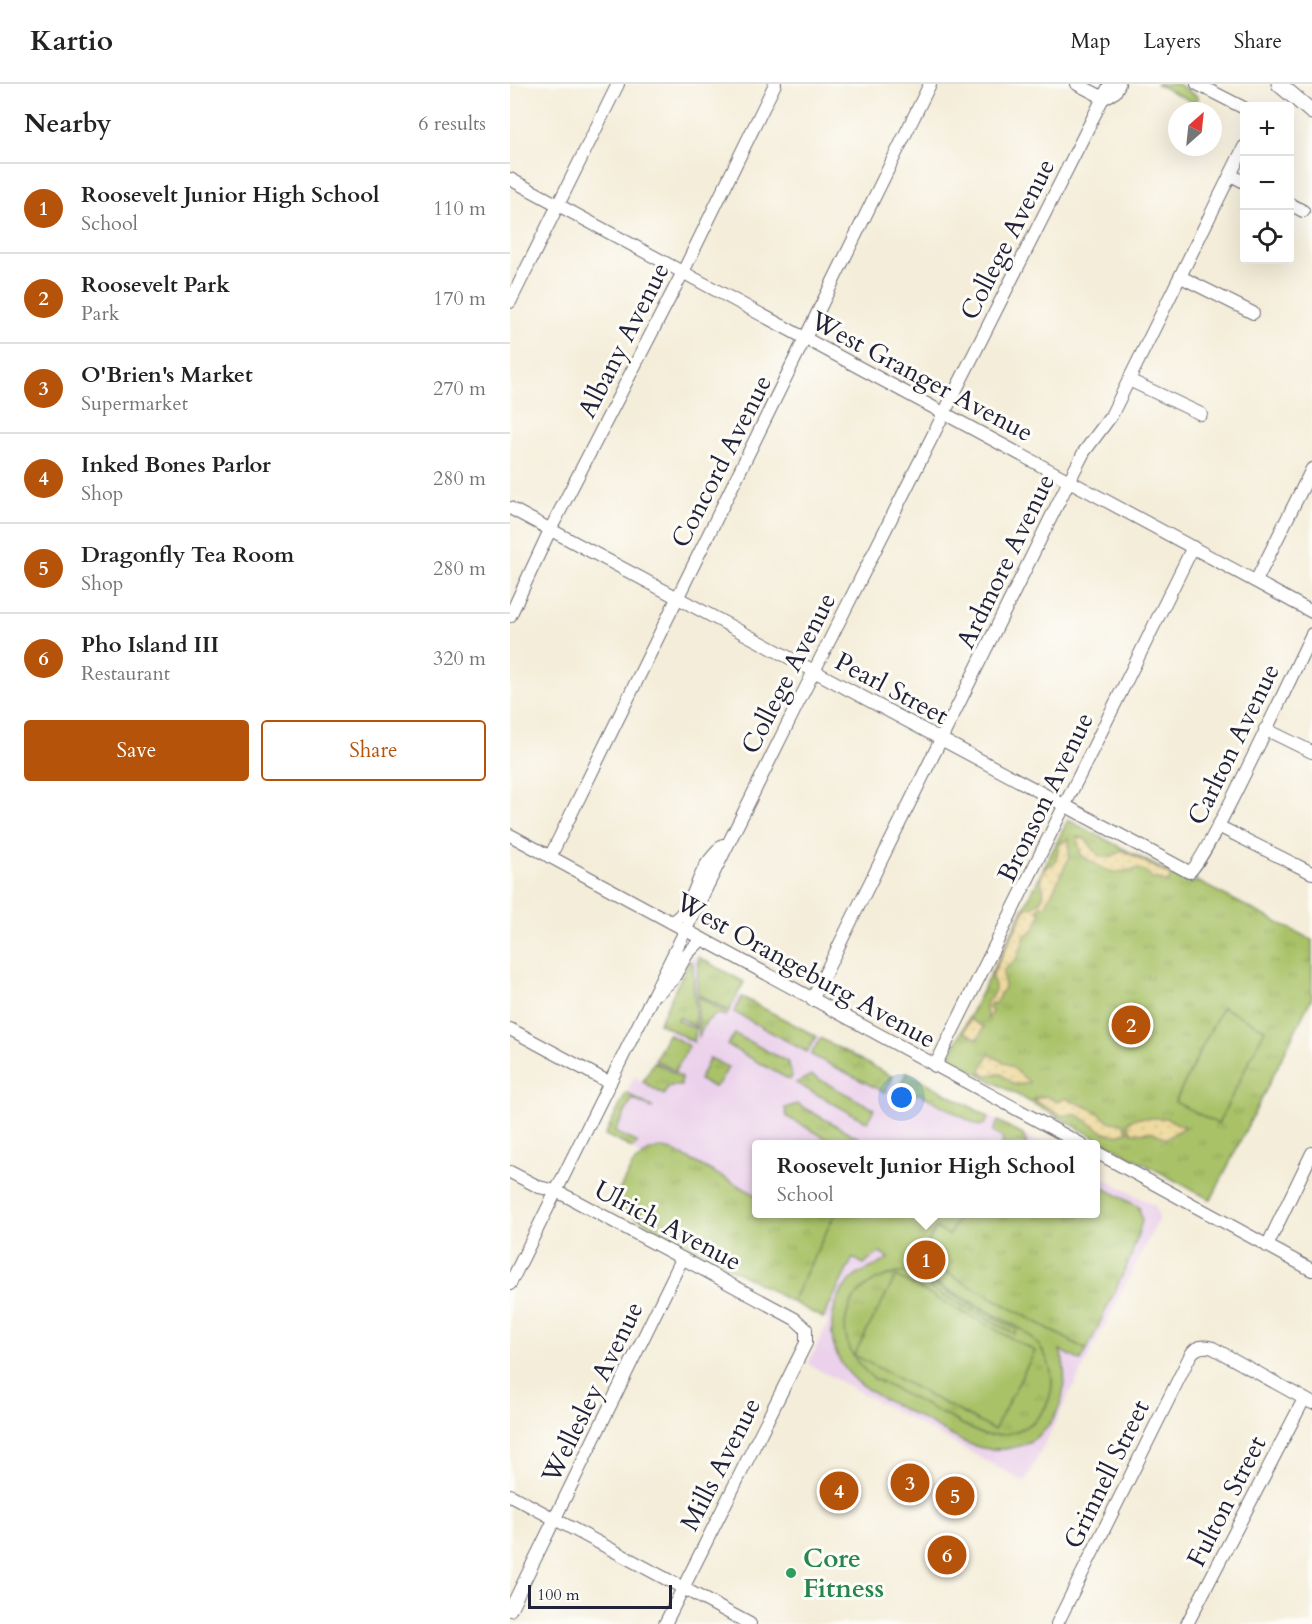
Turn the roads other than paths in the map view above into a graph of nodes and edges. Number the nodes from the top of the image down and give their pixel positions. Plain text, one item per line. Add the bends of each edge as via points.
1 (618, 84) edge
2 (775, 84) edge
3 (930, 84) edge
4 (1077, 84) edge
5 (1110, 84) edge
6 (1119, 84) edge
7 (1197, 84) edge
8 (1279, 84) edge
9 (1104, 98) junction
10 (1240, 106) edge
11 (1312, 112) edge
12 (1240, 156) edge
13 (1231, 175) junction
14 (510, 179) edge
15 (1240, 180) edge
16 (1294, 206) edge
17 (559, 207) junction
18 (1304, 211) dead end
19 (683, 272) junction
20 (1181, 277) junction
21 (510, 302) edge
22 (1253, 313) dead end
23 (807, 340) junction
24 (1129, 380) junction
25 (944, 413) junction
26 (1201, 414) dead end
27 (1312, 469) edge
28 (1069, 481) junction
29 (510, 508) edge
30 (550, 530) junction
31 (1193, 547) junction
32 (1256, 581) junction
33 (677, 598) junction
34 (1312, 612) edge
35 (510, 616) edge
36 (1312, 634) edge
37 (814, 672) junction
38 (1265, 729) junction
39 (941, 740) junction
40 (1312, 752) edge
41 (1065, 807) junction
42 (1218, 826) junction
43 (734, 832) junction
44 (510, 836) edge
45 (550, 857) junction
46 (1191, 872) joint
47 (1312, 873) edge
48 (671, 922) junction
49 (687, 931) junction
50 (702, 939) junction
51 (652, 998) junction
52 (812, 1000) junction
53 (510, 1029) edge
54 (935, 1066) junction
55 (610, 1083) junction
56 (1074, 1140) edge
57 (1312, 1153) edge
58 (1100, 1155) edge
59 (510, 1172) edge
60 (556, 1191) junction
61 (1267, 1246) junction
62 (682, 1259) junction
63 (1312, 1270) edge
64 (510, 1284) edge
65 (802, 1324) joint
66 (1308, 1401) edge
67 (510, 1495) edge
68 (555, 1519) junction
69 (682, 1588) junction
70 (510, 1610) edge
71 (665, 1624) edge
72 (750, 1624) edge
73 (1057, 1624) edge
74 (1187, 1624) edge

1 - 17 street
2 - 19 street, Albany Avenue
3 - 23 street, Concord Avenue
4 - 9 street
5 - 9 street, College Avenue
6 - 9 street via 1115,92
7 - 10 street
8 - 11 main road
9 - 25 street, College Avenue
12 - 13 street, Ardmore Avenue
13 - 15 street
13 - 20 street, Ardmore Avenue
14 - 17 street, West Granger Avenue
16 - 18 street
17 - 19 street, West Granger Avenue
17 - 21 street
19 - 23 street, West Granger Avenue
19 - 30 street, Albany Avenue
20 - 22 street
20 - 24 street, Ardmore Avenue
23 - 25 street, West Granger Avenue
23 - 33 street, Concord Avenue
24 - 26 street
24 - 28 street, Ardmore Avenue
25 - 28 street, West Granger Avenue
25 - 37 street, College Avenue
27 - 32 street
28 - 31 street, West Granger Avenue
28 - 39 street, Ardmore Avenue
29 - 30 street, Pearl Street
30 - 33 street, Pearl Street
30 - 35 street, Albany Avenue
31 - 32 street, West Granger Avenue
31 - 41 street, Bronson Avenue
32 - 34 street, West Granger Avenue
33 - 37 street, Pearl Street
33 - 45 street, Concord Avenue
36 - 38 street, Carlton Avenue
37 - 39 street, Pearl Street
37 - 43 street, College Avenue
38 - 40 street
38 - 42 street, Carlton Avenue
39 - 41 street, Pearl Street
39 - 52 street, Ardmore Avenue
41 - 46 street, Pearl Street
41 - 54 street, Bronson Avenue
42 - 46 street, Carlton Avenue
42 - 47 street
43 - 48 street via 706,865 678,919
43 - 49 street, College Avenue
44 - 45 street, West Orangeburg Avenue
45 - 48 street, West Orangeburg Avenue
48 - 49 street, West Orangeburg Avenue
49 - 50 street, West Orangeburg Avenue
49 - 51 street, College Avenue
50 - 51 street via 687,954 673,980
50 - 52 street, West Orangeburg Avenue
51 - 55 street, College Avenue
52 - 54 street, West Orangeburg Avenue
53 - 55 street
54 - 56 street, West Orangeburg Avenue
55 - 60 street, College Avenue
57 - 61 street
58 - 61 street
59 - 60 street, Ulrich Avenue via 538,1187
60 - 62 street, Ulrich Avenue
60 - 64 street, College Avenue
61 - 63 street
62 - 65 street, Ulrich Avenue
62 - 68 street, Wellesley Avenue
65 - 69 street, Mills Avenue via 808,1336 806,1343
66 - 73 street, Grinnell Street via 1213,1348 1200,1347 1190,1356
66 - 74 street, Fulton Street
67 - 68 street
68 - 69 street
68 - 70 street, Wellesley Avenue
69 - 71 street, Mills Avenue
69 - 72 street

